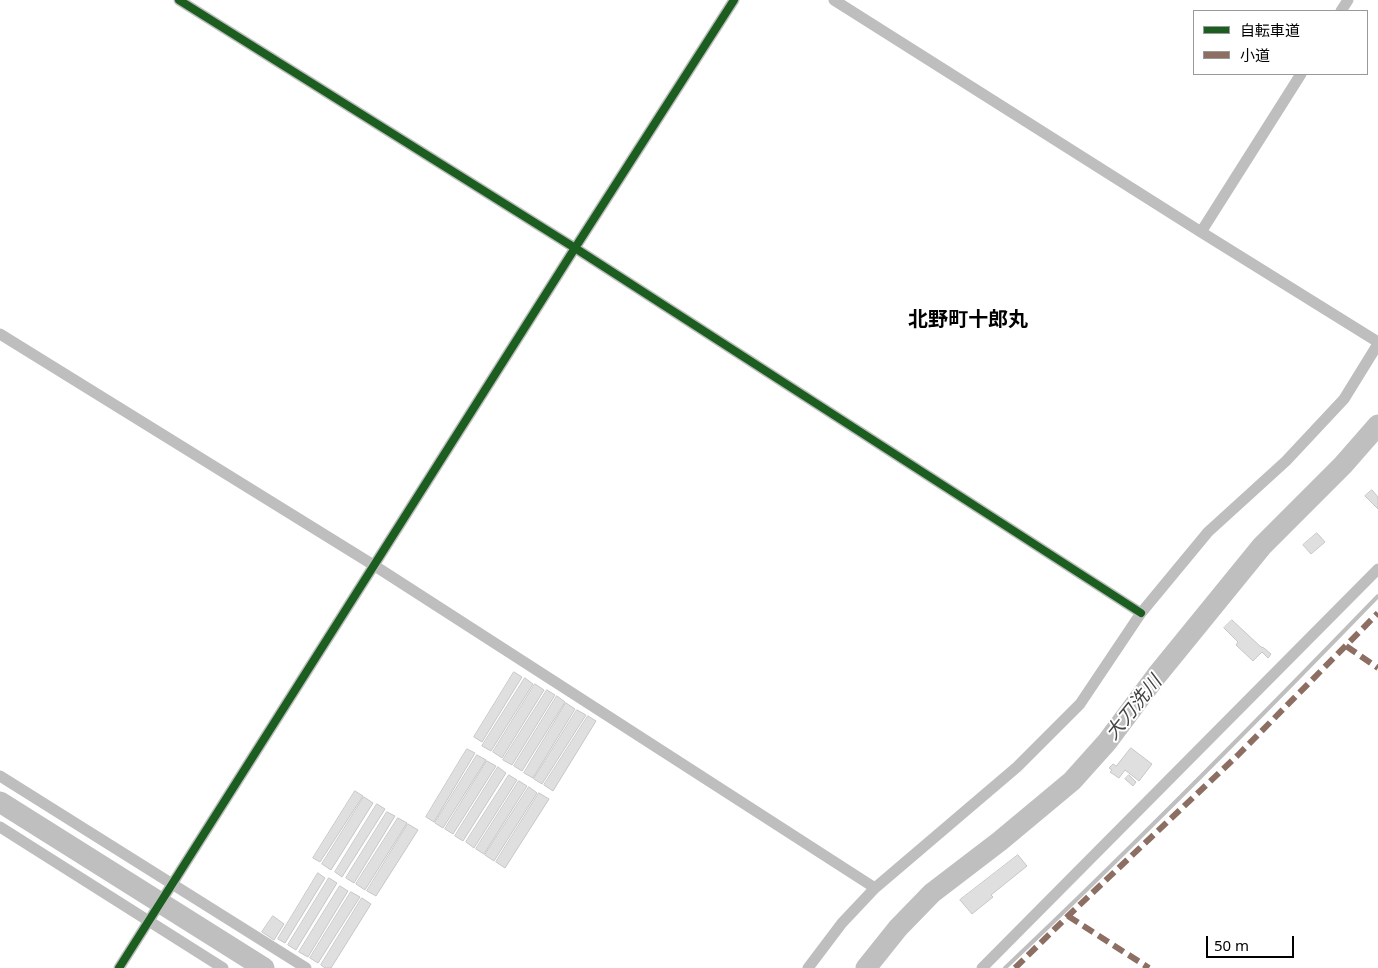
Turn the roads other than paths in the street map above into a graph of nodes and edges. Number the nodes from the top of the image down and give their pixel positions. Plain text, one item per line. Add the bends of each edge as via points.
1 (179, 0) edge
2 (734, 0) edge
3 (834, 0) edge
4 (1300, 75) edge
5 (1201, 232) junction
6 (575, 248) junction
7 (0, 334) edge
8 (1378, 343) edge
9 (375, 566) junction
10 (1378, 569) edge
11 (1141, 613) junction
12 (0, 776) edge
13 (0, 827) edge
14 (171, 887) junction
15 (875, 888) junction
16 (151, 918) junction
17 (120, 968) edge
18 (224, 968) edge
19 (306, 968) edge
20 (808, 968) edge
21 (982, 968) edge

1 - 6 street
2 - 6 street
3 - 5 street
4 - 5 street
5 - 8 street
6 - 9 street
6 - 11 street
7 - 9 street
8 - 11 street via 1344,399 1286,461 1208,532
9 - 14 street
9 - 15 street
10 - 21 street
11 - 15 street via 1080,704 1059,727 1017,768
12 - 14 street
13 - 16 street
14 - 16 street
14 - 19 street
15 - 20 street via 842,922
16 - 17 street
16 - 18 street

